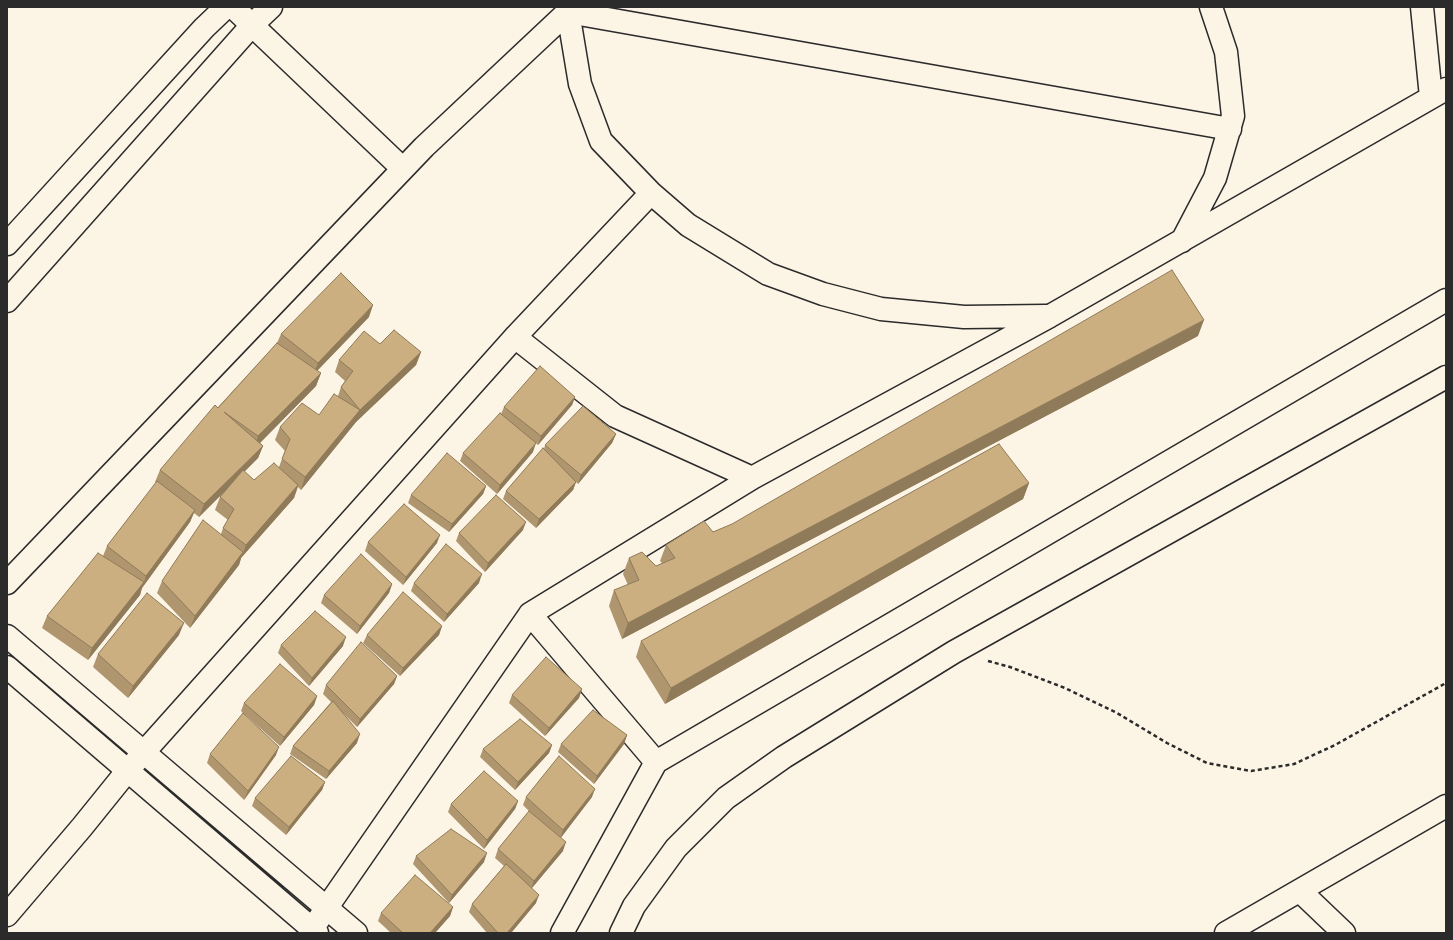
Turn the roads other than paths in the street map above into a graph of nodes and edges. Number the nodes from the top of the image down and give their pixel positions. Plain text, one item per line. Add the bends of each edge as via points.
1 (226, 7) edge
2 (233, 7) edge
3 (271, 7) edge
4 (1211, 7) edge
5 (1422, 7) edge
6 (570, 9) edge
7 (253, 24) junction
8 (1438, 93) edge
9 (1230, 129) junction
10 (403, 169) junction
11 (651, 193) junction
12 (1182, 241) junction
13 (7, 244) edge
14 (1446, 300) edge
15 (7, 301) edge
16 (1050, 316) junction
17 (515, 337) junction
18 (1446, 376) edge
19 (752, 478) junction
20 (7, 583) edge
21 (530, 614) junction
22 (7, 636) edge
23 (7, 667) edge
24 (144, 752) junction
25 (656, 762) junction
26 (128, 770) junction
27 (1446, 806) edge
28 (1300, 891) junction
29 (327, 908) junction
30 (7, 915) edge
31 (315, 931) edge
32 (356, 933) edge
33 (562, 933) edge
34 (621, 933) edge
35 (1226, 933) edge
36 (1344, 933) edge

1 - 13 street
2 - 7 street
3 - 7 street
4 - 9 street via 1226,52 1233,116
5 - 8 street
6 - 9 street
6 - 10 street
6 - 11 street via 580,84 601,141
7 - 10 street
7 - 15 street
8 - 12 street
9 - 12 street via 1215,178
10 - 20 street
11 - 16 street via 688,226 768,274 824,294 881,309 964,317
11 - 17 street
12 - 16 street
14 - 25 street
16 - 19 street
17 - 19 street via 615,416
17 - 24 street
18 - 34 street via 954,652 784,757 726,798 676,848 634,906
19 - 21 street
21 - 25 street
21 - 29 street
22 - 24 street
23 - 26 street
24 - 26 street
24 - 29 street
25 - 33 street
26 - 30 street
26 - 31 street
27 - 28 street
28 - 35 street
28 - 36 street
29 - 31 street
29 - 32 street

